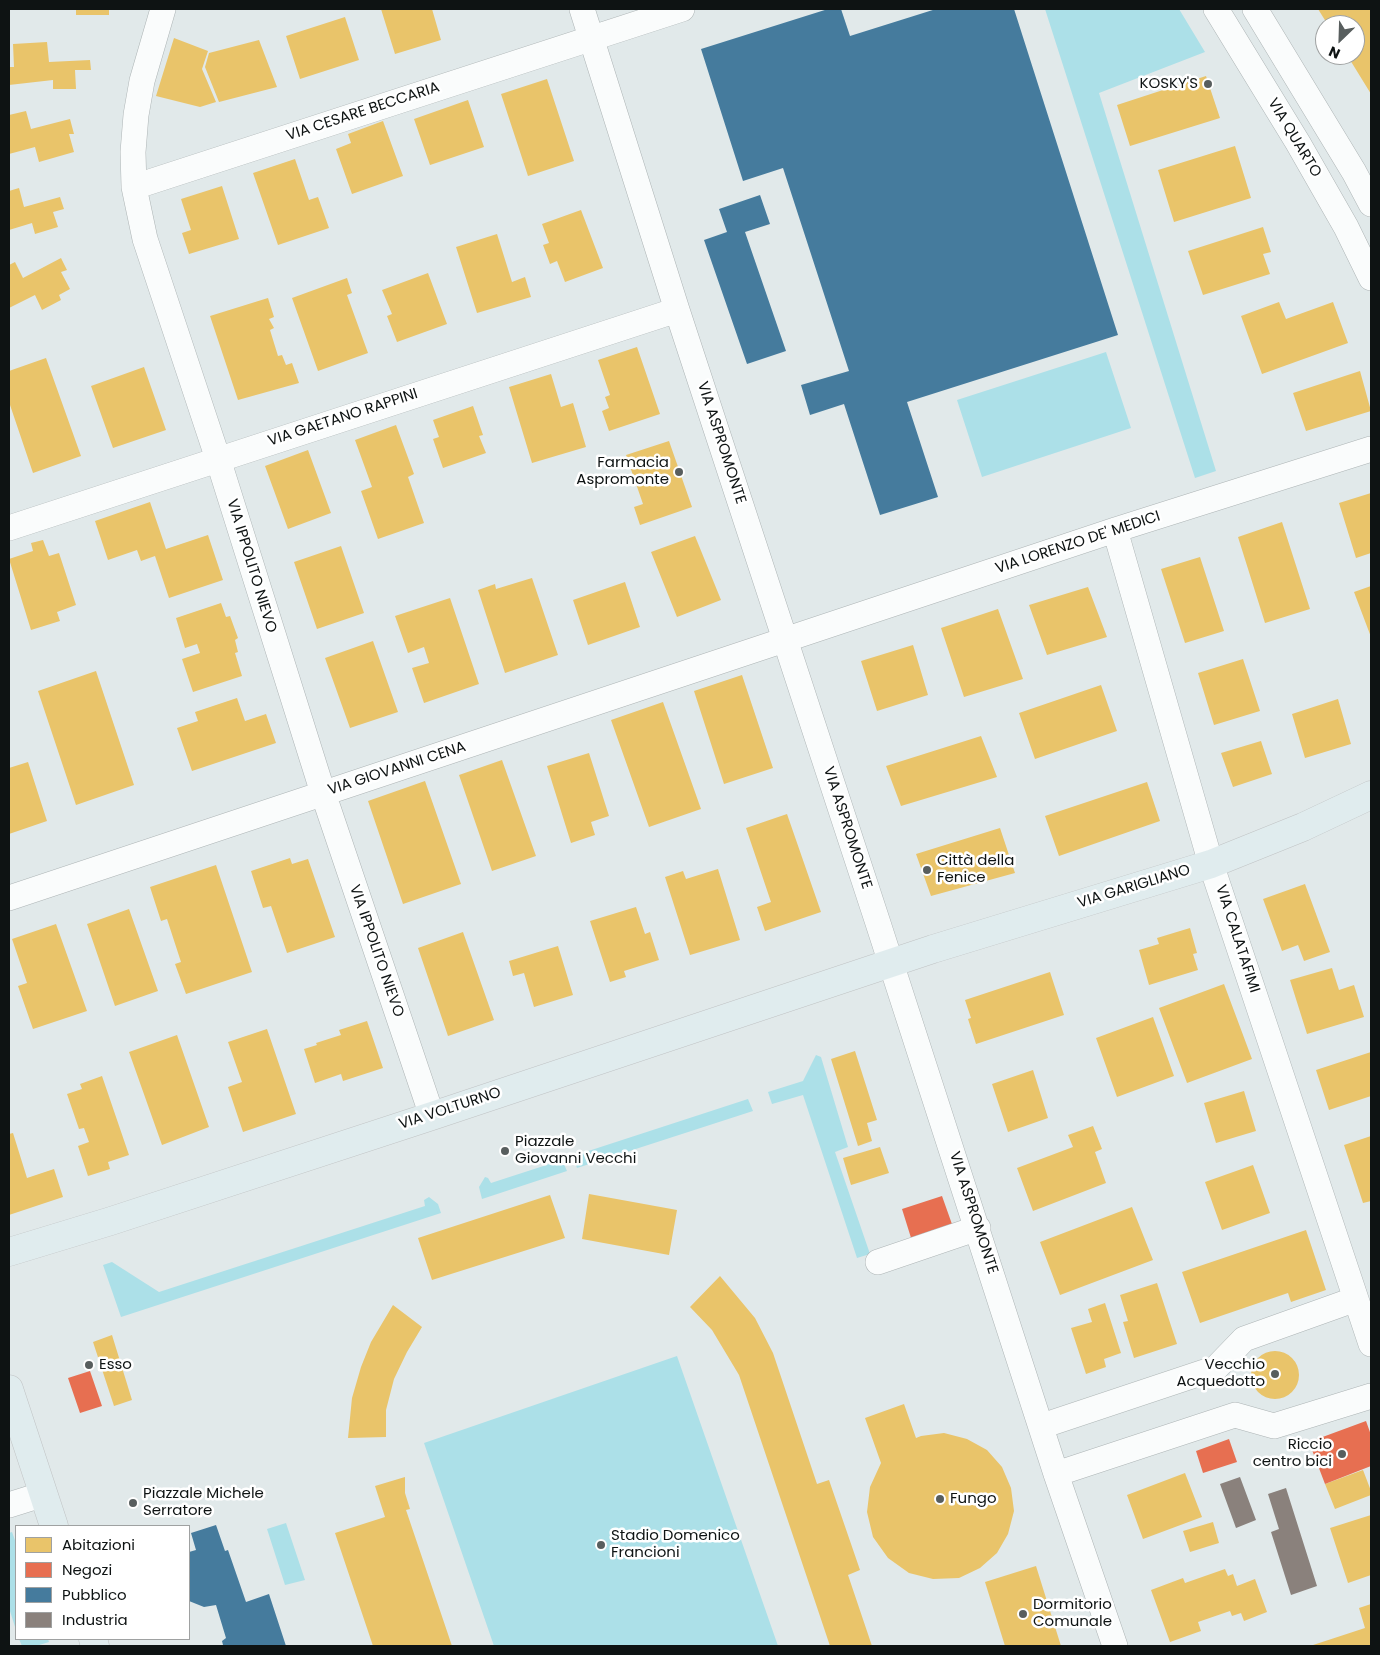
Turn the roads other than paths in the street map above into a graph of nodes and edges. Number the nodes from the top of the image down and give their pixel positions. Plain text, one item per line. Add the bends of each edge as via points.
1 (163, 9) edge
2 (582, 9) edge
3 (682, 9) edge
4 (1216, 9) edge
5 (1255, 9) edge
6 (591, 37) junction
7 (134, 188) junction
8 (1371, 204) edge
9 (1370, 273) edge
10 (677, 310) junction
11 (1371, 449) edge
12 (218, 459) junction
13 (9, 528) edge
14 (1115, 530) junction
15 (786, 641) junction
16 (322, 793) junction
17 (1371, 795) edge
18 (1211, 864) junction
19 (9, 898) edge
20 (891, 963) junction
21 (432, 1116) junction
22 (978, 1228) junction
23 (9, 1252) edge
24 (878, 1262) dead end
25 (1356, 1299) junction
26 (1371, 1344) edge
27 (9, 1389) edge
28 (1371, 1396) edge
29 (1042, 1426) junction
30 (1056, 1474) junction
31 (44, 1494) junction
32 (9, 1505) edge
33 (54, 1525) edge
34 (1115, 1646) edge

1 - 7 street, VIA IPPOLITO NIEVO via 142,81 136,115
2 - 6 street, VIA ASPROMONTE
3 - 6 street, VIA CESARE BECCARIA
4 - 9 street, VIA QUARTO via 1298,143
5 - 8 street
6 - 7 street, VIA CESARE BECCARIA
6 - 10 street, VIA ASPROMONTE
7 - 12 street, VIA IPPOLITO NIEVO via 145,239
10 - 12 street, VIA GAETANO RAPPINI
10 - 15 street, VIA ASPROMONTE
11 - 14 street, VIA LORENZO DE' MEDICI
12 - 13 street, VIA GAETANO RAPPINI
12 - 16 street, VIA IPPOLITO NIEVO
14 - 15 street, VIA LORENZO DE' MEDICI
14 - 18 street, VIA CALATAFIMI
15 - 16 street, VIA GIOVANNI CENA
15 - 20 street, VIA ASPROMONTE
16 - 19 street, VIA GIOVANNI CENA
16 - 21 street, VIA IPPOLITO NIEVO
17 - 18 main road, VIA GARIGLIANO
18 - 20 main road, VIA GARIGLIANO
18 - 25 street, VIA CALATAFIMI
20 - 21 main road, VIA VOLTURNO
20 - 22 street, VIA ASPROMONTE
21 - 23 main road, VIA VOLTURNO
22 - 24 street
22 - 29 street, VIA ASPROMONTE
25 - 26 street, VIA CALATAFIMI
25 - 29 street via 1244,1339 1216,1368
27 - 31 main road
28 - 30 street via 1274,1426 1235,1415
29 - 30 street, VIA ASPROMONTE
30 - 34 street, VIA ASPROMONTE
31 - 32 street
31 - 33 main road

